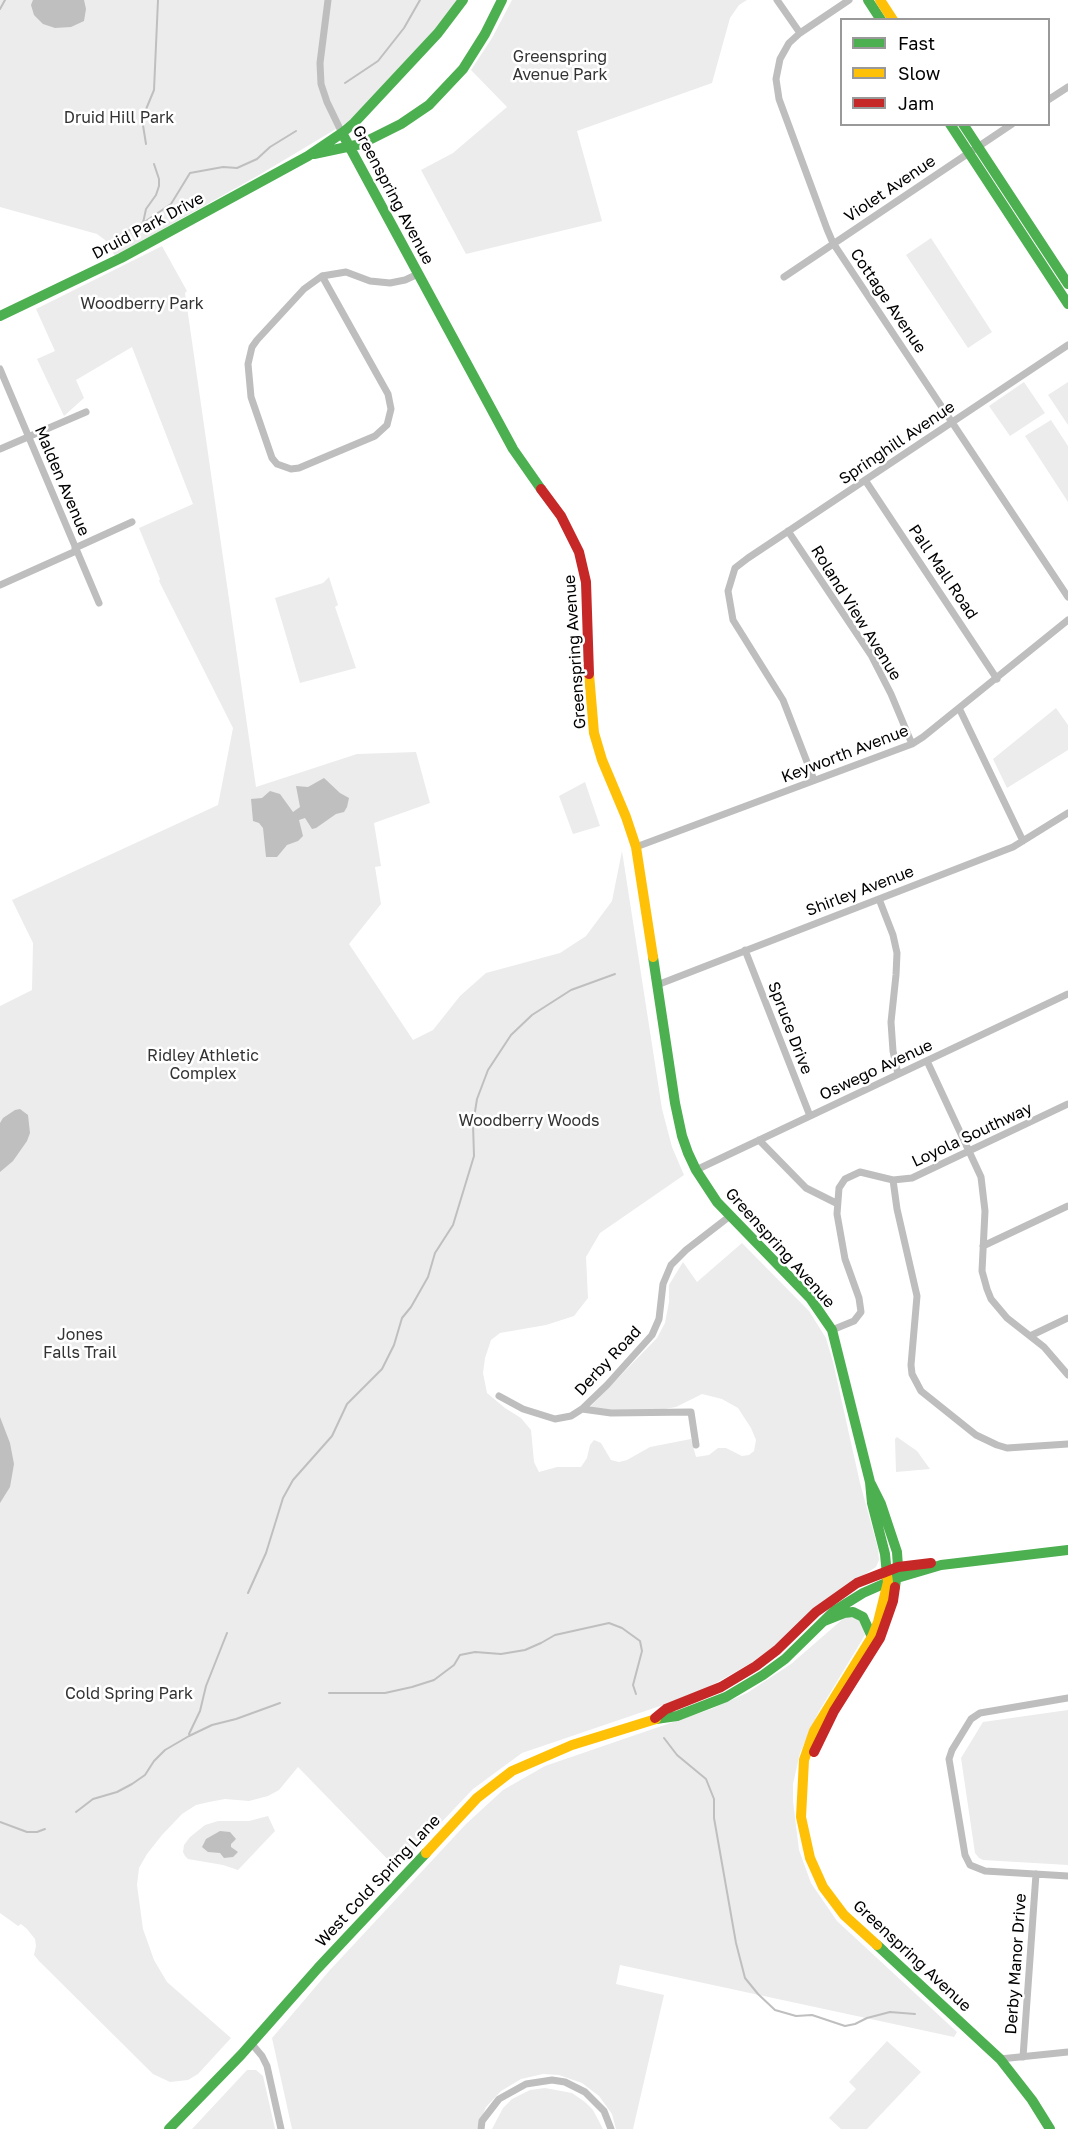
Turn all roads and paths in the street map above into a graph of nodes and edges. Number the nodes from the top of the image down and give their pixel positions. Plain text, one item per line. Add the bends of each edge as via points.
1 (328, 0) edge
2 (463, 0) edge
3 (502, 0) edge
4 (777, 0) edge
5 (849, 0) edge
6 (868, 0) edge
7 (880, 0) edge
8 (880, 18) edge
9 (892, 18) edge
10 (800, 33) junction
11 (1068, 87) edge
12 (1050, 99) edge
13 (951, 126) edge
14 (964, 126) edge
15 (1009, 126) edge
16 (342, 133) junction
17 (978, 147) junction
18 (349, 148) junction
19 (969, 153) junction
20 (308, 156) junction
21 (834, 243) junction
22 (418, 274) junction
23 (322, 276) junction
24 (784, 277) dead end
25 (1068, 284) edge
26 (1068, 304) edge
27 (0, 316) edge
28 (1068, 345) edge
29 (0, 369) edge
30 (86, 412) dead end
31 (952, 422) junction
32 (29, 437) junction
33 (0, 449) edge
34 (866, 480) junction
35 (132, 522) dead end
36 (788, 531) junction
37 (76, 549) junction
38 (0, 585) edge
39 (1068, 597) edge
40 (99, 603) dead end
41 (1068, 620) edge
42 (998, 679) junction
43 (960, 710) junction
44 (912, 744) junction
45 (814, 780) junction
46 (1068, 813) edge
47 (1023, 841) junction
48 (636, 847) junction
49 (879, 899) junction
50 (746, 950) junction
51 (657, 985) junction
52 (1068, 994) edge
53 (927, 1061) junction
54 (898, 1074) junction
55 (1068, 1104) edge
56 (810, 1116) junction
57 (759, 1140) junction
58 (970, 1151) junction
59 (696, 1170) junction
60 (893, 1180) junction
61 (836, 1203) junction
62 (1068, 1206) edge
63 (730, 1216) junction
64 (983, 1246) junction
65 (1068, 1318) edge
66 (832, 1330) junction
67 (1030, 1336) junction
68 (1068, 1375) edge
69 (499, 1396) dead end
70 (582, 1409) junction
71 (1068, 1444) edge
72 (696, 1445) dead end
73 (1068, 1550) edge
74 (893, 1574) junction
75 (823, 1621) junction
76 (872, 1637) junction
77 (1068, 1698) edge
78 (654, 1719) junction
79 (802, 1783) junction
80 (1036, 1874) junction
81 (1068, 1876) edge
82 (252, 2043) junction
83 (1068, 2052) edge
84 (1023, 2057) junction
85 (1000, 2059) junction
86 (169, 2129) edge
87 (281, 2129) edge
88 (481, 2129) edge
89 (611, 2129) edge
90 (1050, 2129) edge

1 - 16 street, Greenspring Avenue via 321,84
2 - 16 main road, Druid Park Drive via 438,33
3 - 18 main road, Druid Park Drive via 463,69 439,96 401,124
4 - 10 street
5 - 10 street, Cottage Avenue
6 - 8 main road
7 - 9 main road
10 - 21 street, Cottage Avenue via 780,59 777,89
11 - 12 street
13 - 19 main road
14 - 17 main road
15 - 17 street, Violet Avenue
16 - 18 main road, Greenspring Avenue
16 - 20 main road, Druid Park Drive
17 - 19 street, Violet Avenue
17 - 25 main road
18 - 20 main road, Druid Park Drive
18 - 22 main road, Greenspring Avenue
19 - 21 street, Violet Avenue
19 - 26 main road
20 - 27 main road, Druid Park Drive via 121,258
21 - 24 street, Violet Avenue
21 - 31 street, Cottage Avenue
22 - 23 street via 398,283 382,284 352,273
22 - 48 main road, Greenspring Avenue via 513,449 561,516 579,552 586,582 594,733
23 - 23 street via 392,409 382,431 299,468 284,467 268,452 251,397 248,364 252,347 263,330 303,289
28 - 31 street, Springhill Avenue
29 - 32 street, Malden Avenue
30 - 32 street
31 - 34 street, Springhill Avenue
31 - 39 street, Cottage Avenue
32 - 33 street
32 - 37 street, Malden Avenue
34 - 36 street, Springhill Avenue
34 - 42 street, Pall Mall Road
35 - 37 street
36 - 44 street, Roland View Avenue via 871,655
36 - 45 street, Springhill Avenue via 740,563 731,575 728,591 733,620 783,700
37 - 38 street
37 - 40 street, Malden Avenue
41 - 42 street, Keyworth Avenue
42 - 43 street, Keyworth Avenue
43 - 44 street, Keyworth Avenue
43 - 47 street
44 - 45 street, Keyworth Avenue
45 - 48 street, Keyworth Avenue
46 - 47 street, Shirley Avenue
47 - 49 street, Shirley Avenue
48 - 51 main road, Greenspring Avenue
49 - 50 street, Shirley Avenue
49 - 54 street via 897,953 891,1022
50 - 51 street, Shirley Avenue
50 - 56 street, Spruce Drive
51 - 59 main road, Greenspring Avenue via 679,1122
52 - 53 street, Oswego Avenue
53 - 54 street, Oswego Avenue
53 - 58 street
54 - 56 street, Oswego Avenue
55 - 58 street, Loyola Southway
56 - 57 street, Oswego Avenue
57 - 59 street, Oswego Avenue
57 - 61 street via 806,1188
58 - 60 street, Loyola Southway via 912,1178
58 - 64 street via 984,1196
59 - 63 main road, Greenspring Avenue
60 - 61 street, Loyola Southway via 854,1174 842,1183
60 - 71 street via 917,1296 912,1374 921,1391 976,1435 997,1445 1007,1448
61 - 66 street via 861,1312 854,1321
62 - 64 street
63 - 66 main road, Greenspring Avenue via 810,1298
63 - 70 street, Derby Road via 671,1265 652,1335
64 - 67 street via 982,1271 991,1299
65 - 67 street
66 - 74 main road, Greenspring Avenue
67 - 68 street
69 - 70 street via 555,1419
70 - 72 street via 611,1413 691,1412
73 - 74 main road, West Cold Spring Lane
74 - 75 main road, West Cold Spring Lane
74 - 76 main road, Greenspring Avenue
74 - 78 main road, West Cold Spring Lane via 857,1583 816,1612 756,1666 721,1687 666,1709
74 - 79 main road, Greenspring Avenue via 893,1602 880,1638 822,1733
75 - 76 main road via 853,1612 863,1617
75 - 78 main road, West Cold Spring Lane via 785,1659 740,1690 710,1705
76 - 79 main road, Greenspring Avenue via 814,1731 804,1760
77 - 80 street via 980,1713 971,1719 950,1755 966,1861 985,1871
78 - 82 main road, West Cold Spring Lane via 527,1764 477,1798
79 - 85 main road, Greenspring Avenue via 801,1817 806,1844 816,1873 834,1903
80 - 81 street
80 - 84 street, Derby Manor Drive
82 - 86 main road, West Cold Spring Lane
82 - 87 street via 267,2066
83 - 84 street
84 - 85 street
85 - 90 main road, Greenspring Avenue
88 - 89 street via 482,2121 499,2099 526,2084 552,2080 585,2092 604,2111

